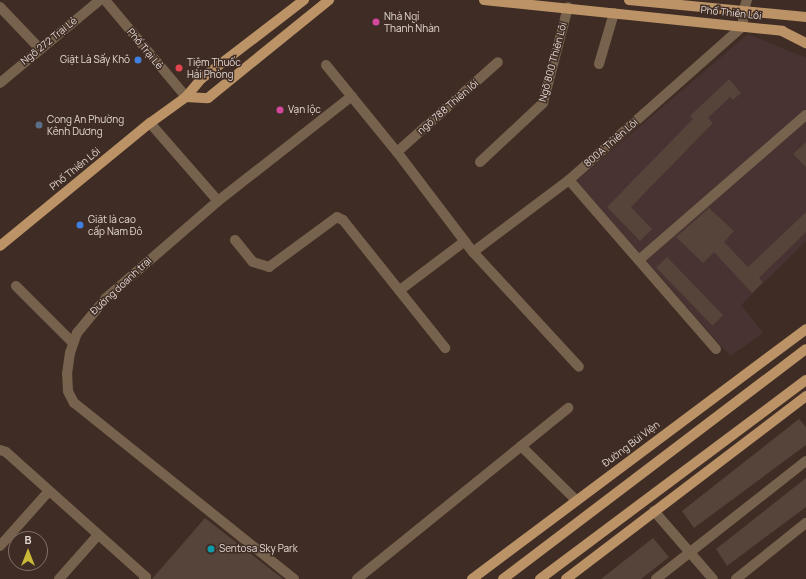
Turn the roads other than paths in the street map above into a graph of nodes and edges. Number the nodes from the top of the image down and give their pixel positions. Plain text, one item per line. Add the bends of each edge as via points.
1 (100, 0) edge
2 (105, 0) edge
3 (304, 0) edge
4 (329, 0) edge
5 (484, 0) edge
6 (629, 0) edge
7 (747, 0) edge
8 (0, 7) edge
9 (568, 7) junction
10 (743, 12) junction
11 (614, 13) junction
12 (806, 17) edge
13 (743, 26) junction
14 (806, 43) edge
15 (39, 48) junction
16 (498, 62) dead end
17 (599, 64) dead end
18 (326, 65) dead end
19 (0, 83) edge
20 (352, 96) junction
21 (186, 97) junction
22 (806, 115) edge
23 (150, 123) junction
24 (397, 152) junction
25 (480, 162) dead end
26 (568, 180) junction
27 (218, 201) junction
28 (234, 240) dead end
29 (465, 241) junction
30 (0, 246) edge
31 (474, 252) junction
32 (639, 260) junction
33 (16, 286) dead end
34 (400, 290) junction
35 (806, 329) edge
36 (74, 343) junction
37 (445, 348) dead end
38 (716, 349) dead end
39 (806, 349) edge
40 (579, 367) dead end
41 (806, 380) edge
42 (806, 396) edge
43 (568, 408) dead end
44 (521, 446) junction
45 (0, 450) edge
46 (806, 462) edge
47 (49, 491) junction
48 (576, 500) junction
49 (645, 500) junction
50 (654, 511) junction
51 (806, 523) edge
52 (98, 535) junction
53 (0, 546) edge
54 (691, 552) junction
55 (59, 579) edge
56 (144, 579) edge
57 (294, 579) edge
58 (356, 579) edge
59 (472, 579) edge
60 (503, 579) edge
61 (540, 579) edge
62 (566, 579) edge
63 (656, 579) edge
64 (713, 579) edge
65 (736, 579) edge

1 - 15 street, Ngõ 272 Trại Lẻ
2 - 21 street, Phố Trại Lẻ
3 - 21 main road, Phố Thiên Lôi via 201,78
4 - 21 main road via 208,98
5 - 9 main road, Phố Thiên Lôi
6 - 10 main road, Phố Thiên Lôi
7 - 10 street
8 - 15 street
9 - 11 main road, Phố Thiên Lôi
9 - 25 street, Ngõ 800 Thiên Lôi via 543,103
10 - 12 main road, Phố Thiên Lôi
10 - 13 street
11 - 13 main road, Phố Thiên Lôi
11 - 17 street
13 - 14 main road, Phố Thiên Lôi via 782,31
13 - 26 street, 800A Thiên Lôi
15 - 19 street, Ngõ 272 Trại Lẻ
16 - 24 street, ngõ 788 Thiên lôi
18 - 20 street
20 - 24 street
20 - 27 street, Đường doanh trại
21 - 23 main road, Phố Thiên Lôi
22 - 32 street
23 - 27 street
23 - 30 main road, Phố Thiên Lôi
24 - 29 street
26 - 31 street, 800A Thiên Lôi
26 - 32 street
27 - 36 street, Đường doanh trại via 106,298 90,315
28 - 34 street via 254,262 269,267 337,217 343,220
29 - 31 street
29 - 34 street
31 - 40 street
32 - 38 street
33 - 36 street
34 - 37 street
35 - 48 main road, Đường Bùi Viện
36 - 57 street, Đường doanh trại via 67,374 68,391 74,403
39 - 60 main road
41 - 49 main road
42 - 50 main road
43 - 44 street
44 - 48 street
44 - 58 street
45 - 47 street
46 - 54 street
47 - 52 street
47 - 53 street
48 - 59 main road, Đường Bùi Viện
49 - 50 main road
49 - 61 main road
50 - 54 street
50 - 62 main road
51 - 65 street
52 - 55 street
52 - 56 street via 146,577
54 - 63 street
54 - 64 street

